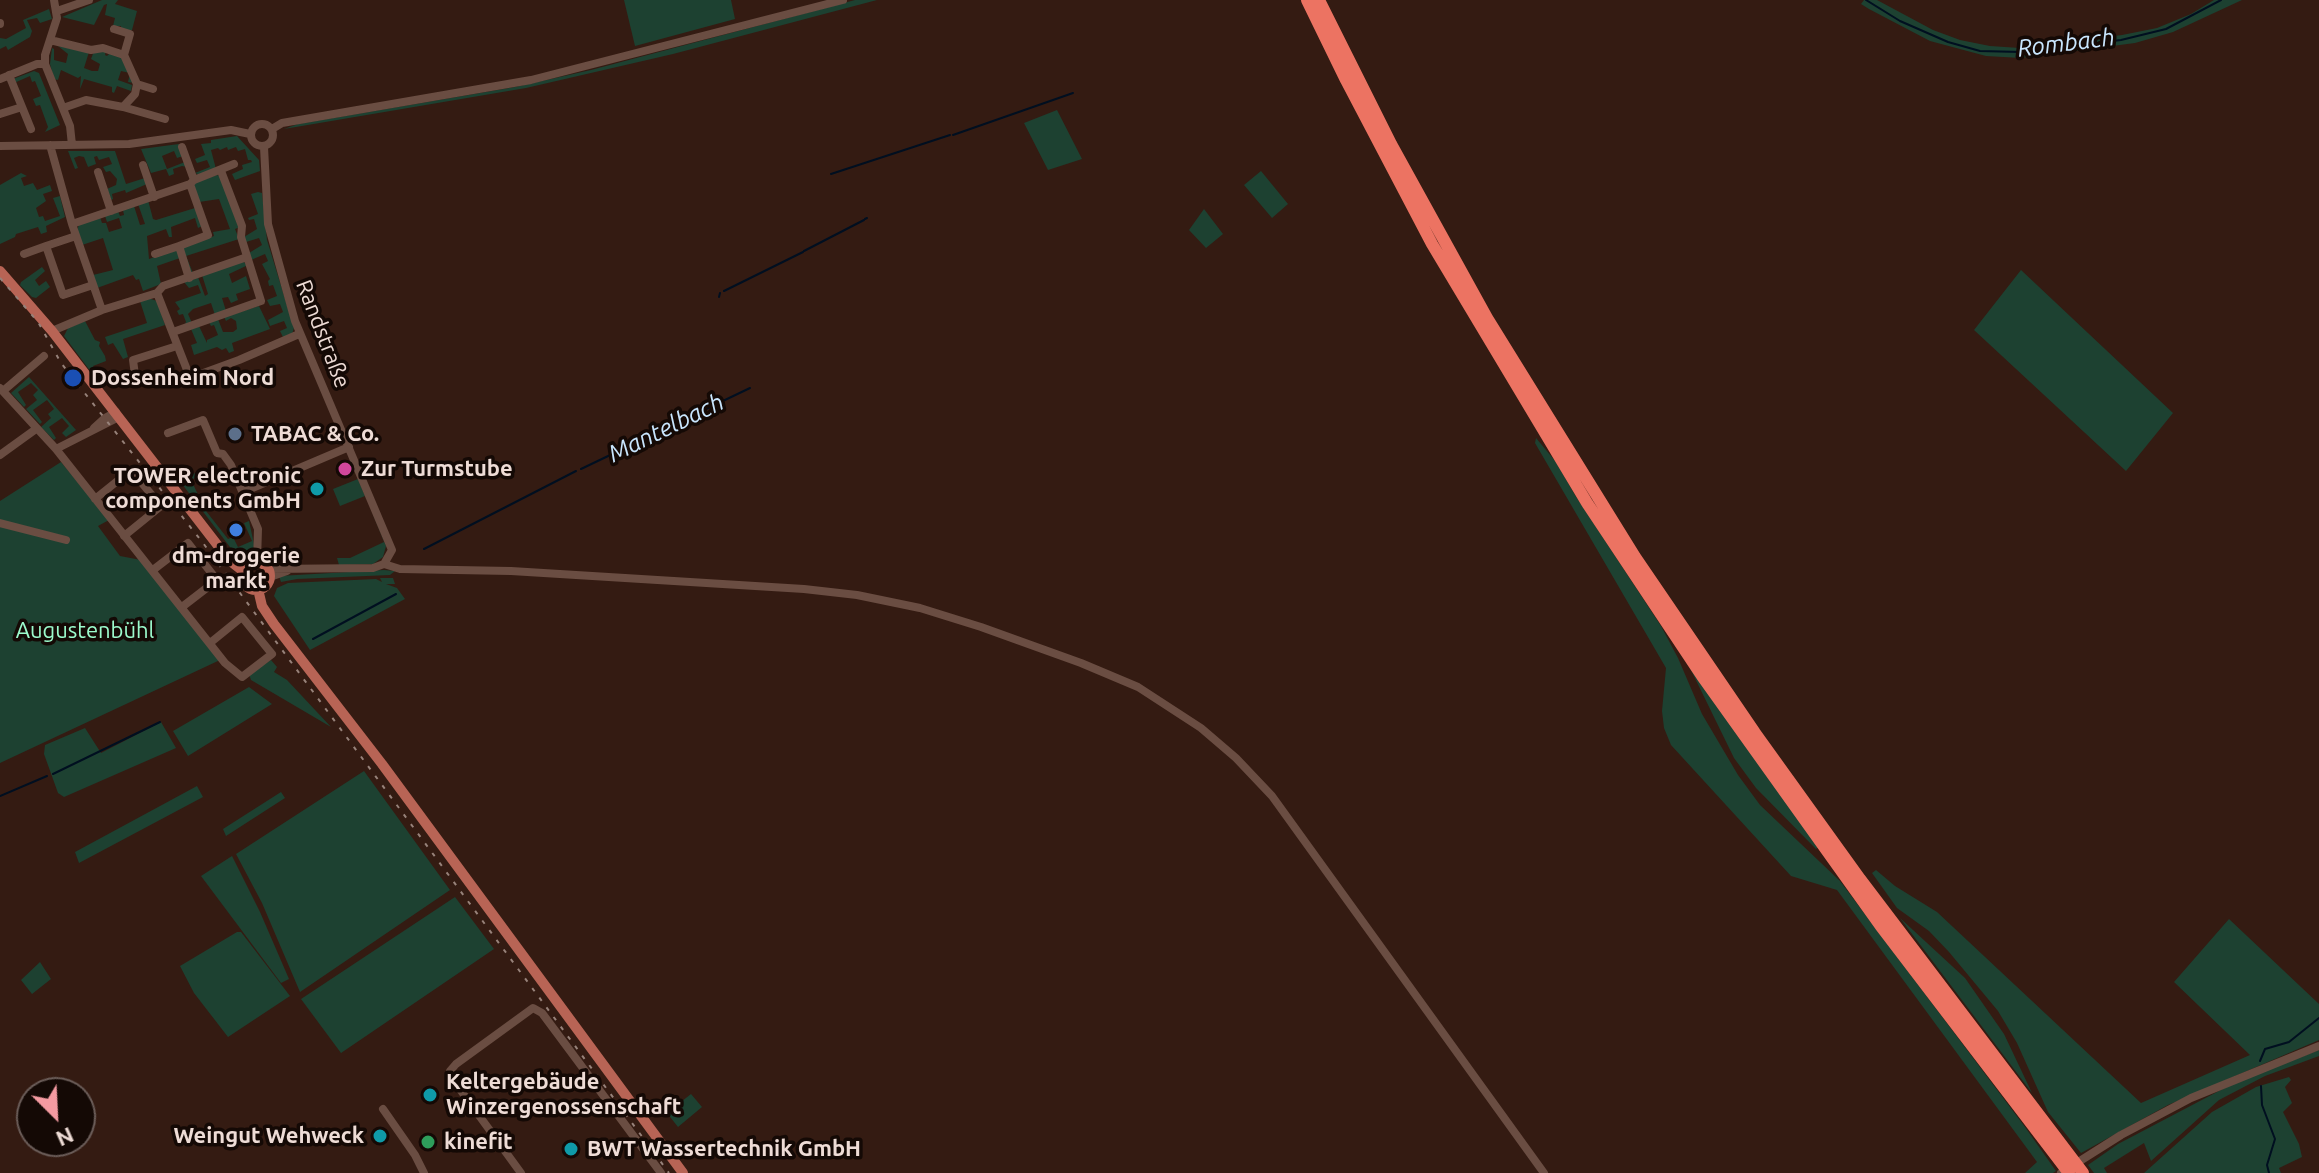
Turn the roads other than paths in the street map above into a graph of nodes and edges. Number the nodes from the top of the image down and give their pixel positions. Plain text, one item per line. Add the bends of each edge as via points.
1 (54, 0) edge
2 (89, 0) edge
3 (843, 0) edge
4 (1307, 0) edge
5 (1319, 0) edge
6 (57, 11) junction
7 (114, 29) dead end
8 (50, 40) junction
9 (124, 55) junction
10 (45, 64) junction
11 (5, 77) edge
12 (137, 84) junction
13 (153, 89) dead end
14 (22, 107) junction
15 (123, 107) junction
16 (63, 108) junction
17 (0, 114) edge
18 (165, 119) dead end
19 (31, 129) dead end
20 (272, 129) junction
21 (250, 134) junction
22 (50, 145) junction
23 (72, 145) junction
24 (0, 146) edge
25 (182, 147) dead end
26 (264, 147) junction
27 (234, 164) dead end
28 (143, 165) dead end
29 (221, 171) junction
30 (98, 172) dead end
31 (192, 182) junction
32 (154, 197) junction
33 (111, 211) junction
34 (71, 219) junction
35 (76, 236) junction
36 (46, 246) junction
37 (179, 246) junction
38 (24, 254) dead end
39 (155, 254) dead end
40 (247, 257) junction
41 (0, 271) edge
42 (189, 278) junction
43 (93, 285) junction
44 (157, 293) junction
45 (102, 310) junction
46 (173, 332) junction
47 (54, 333) junction
48 (299, 334) junction
49 (177, 346) junction
50 (44, 356) dead end
51 (135, 375) dead end
52 (2, 389) edge
53 (107, 402) junction
54 (118, 415) junction
55 (105, 418) junction
56 (36, 429) junction
57 (91, 430) junction
58 (168, 433) dead end
59 (349, 447) junction
60 (56, 449) junction
61 (0, 455) edge
62 (243, 492) junction
63 (95, 499) junction
64 (0, 523) edge
65 (124, 536) junction
66 (66, 540) dead end
67 (391, 555) junction
68 (257, 561) junction
69 (382, 566) junction
70 (408, 568) junction
71 (153, 570) junction
72 (243, 571) junction
73 (270, 573) junction
74 (258, 589) junction
75 (182, 607) junction
76 (210, 643) junction
77 (2319, 1046) edge
78 (383, 1109) dead end
79 (424, 1173) edge
80 (521, 1173) edge
81 (661, 1173) edge
82 (683, 1173) edge
83 (1544, 1173) edge
84 (2061, 1173) edge
85 (2069, 1173) edge
86 (2083, 1173) edge

1 - 6 street
2 - 6 street
3 - 20 street via 545,77 282,123
4 - 85 highway via 1432,244 1587,503 1702,676 1880,925
5 - 86 highway via 1487,318 1635,557 1852,867
6 - 8 street
7 - 9 street via 131,33
8 - 9 street
8 - 10 street
9 - 12 street
10 - 11 street
10 - 16 street
11 - 14 street
12 - 13 street
12 - 15 street
14 - 17 street
14 - 19 street
15 - 16 street via 86,100
15 - 18 street
16 - 23 street
20 - 21 street via 262,124
20 - 26 street via 272,140
21 - 23 street via 231,130 129,144
21 - 26 street via 254,144
22 - 23 street
22 - 24 street
22 - 34 street
25 - 31 street
26 - 48 street, Randstraße via 268,224
27 - 29 street
28 - 32 street
29 - 31 street
29 - 40 street via 242,226
30 - 33 street
31 - 32 street
31 - 37 street via 208,235
32 - 33 street
33 - 34 street
34 - 35 street
35 - 36 street
35 - 43 street
36 - 38 street
36 - 43 street via 63,295
37 - 39 street
37 - 42 street
40 - 42 street
40 - 46 street via 261,301
41 - 47 main road
42 - 44 street
43 - 45 street
44 - 45 street
44 - 46 street
45 - 47 street
46 - 49 street
47 - 53 main road
48 - 49 street via 198,375 189,375
48 - 59 street, Randstraße
49 - 51 street via 133,360
50 - 52 street
52 - 56 street
53 - 54 main road
53 - 55 street
54 - 55 street
54 - 57 street
54 - 72 main road via 229,560
55 - 57 street
56 - 60 street
56 - 61 street
57 - 60 street
58 - 62 street via 203,420
59 - 62 street
59 - 67 street, Randstraße
60 - 63 street
62 - 68 street via 258,529
63 - 65 street
63 - 65 street via 131,470 161,506
64 - 66 street
65 - 71 street
67 - 69 street
67 - 70 street
68 - 72 main road
68 - 73 main road
69 - 70 street
69 - 73 street
70 - 83 street via 857,595 981,627 1138,687 1201,728 1272,796
71 - 75 street
71 - 75 street via 188,543 217,580
72 - 74 main road via 246,585
73 - 74 main road via 268,584
74 - 82 main road via 274,624
75 - 76 street
76 - 76 street via 242,617 272,654 242,677
77 - 84 street via 2191,1098
78 - 79 street
80 - 81 street via 450,1071 537,1009

